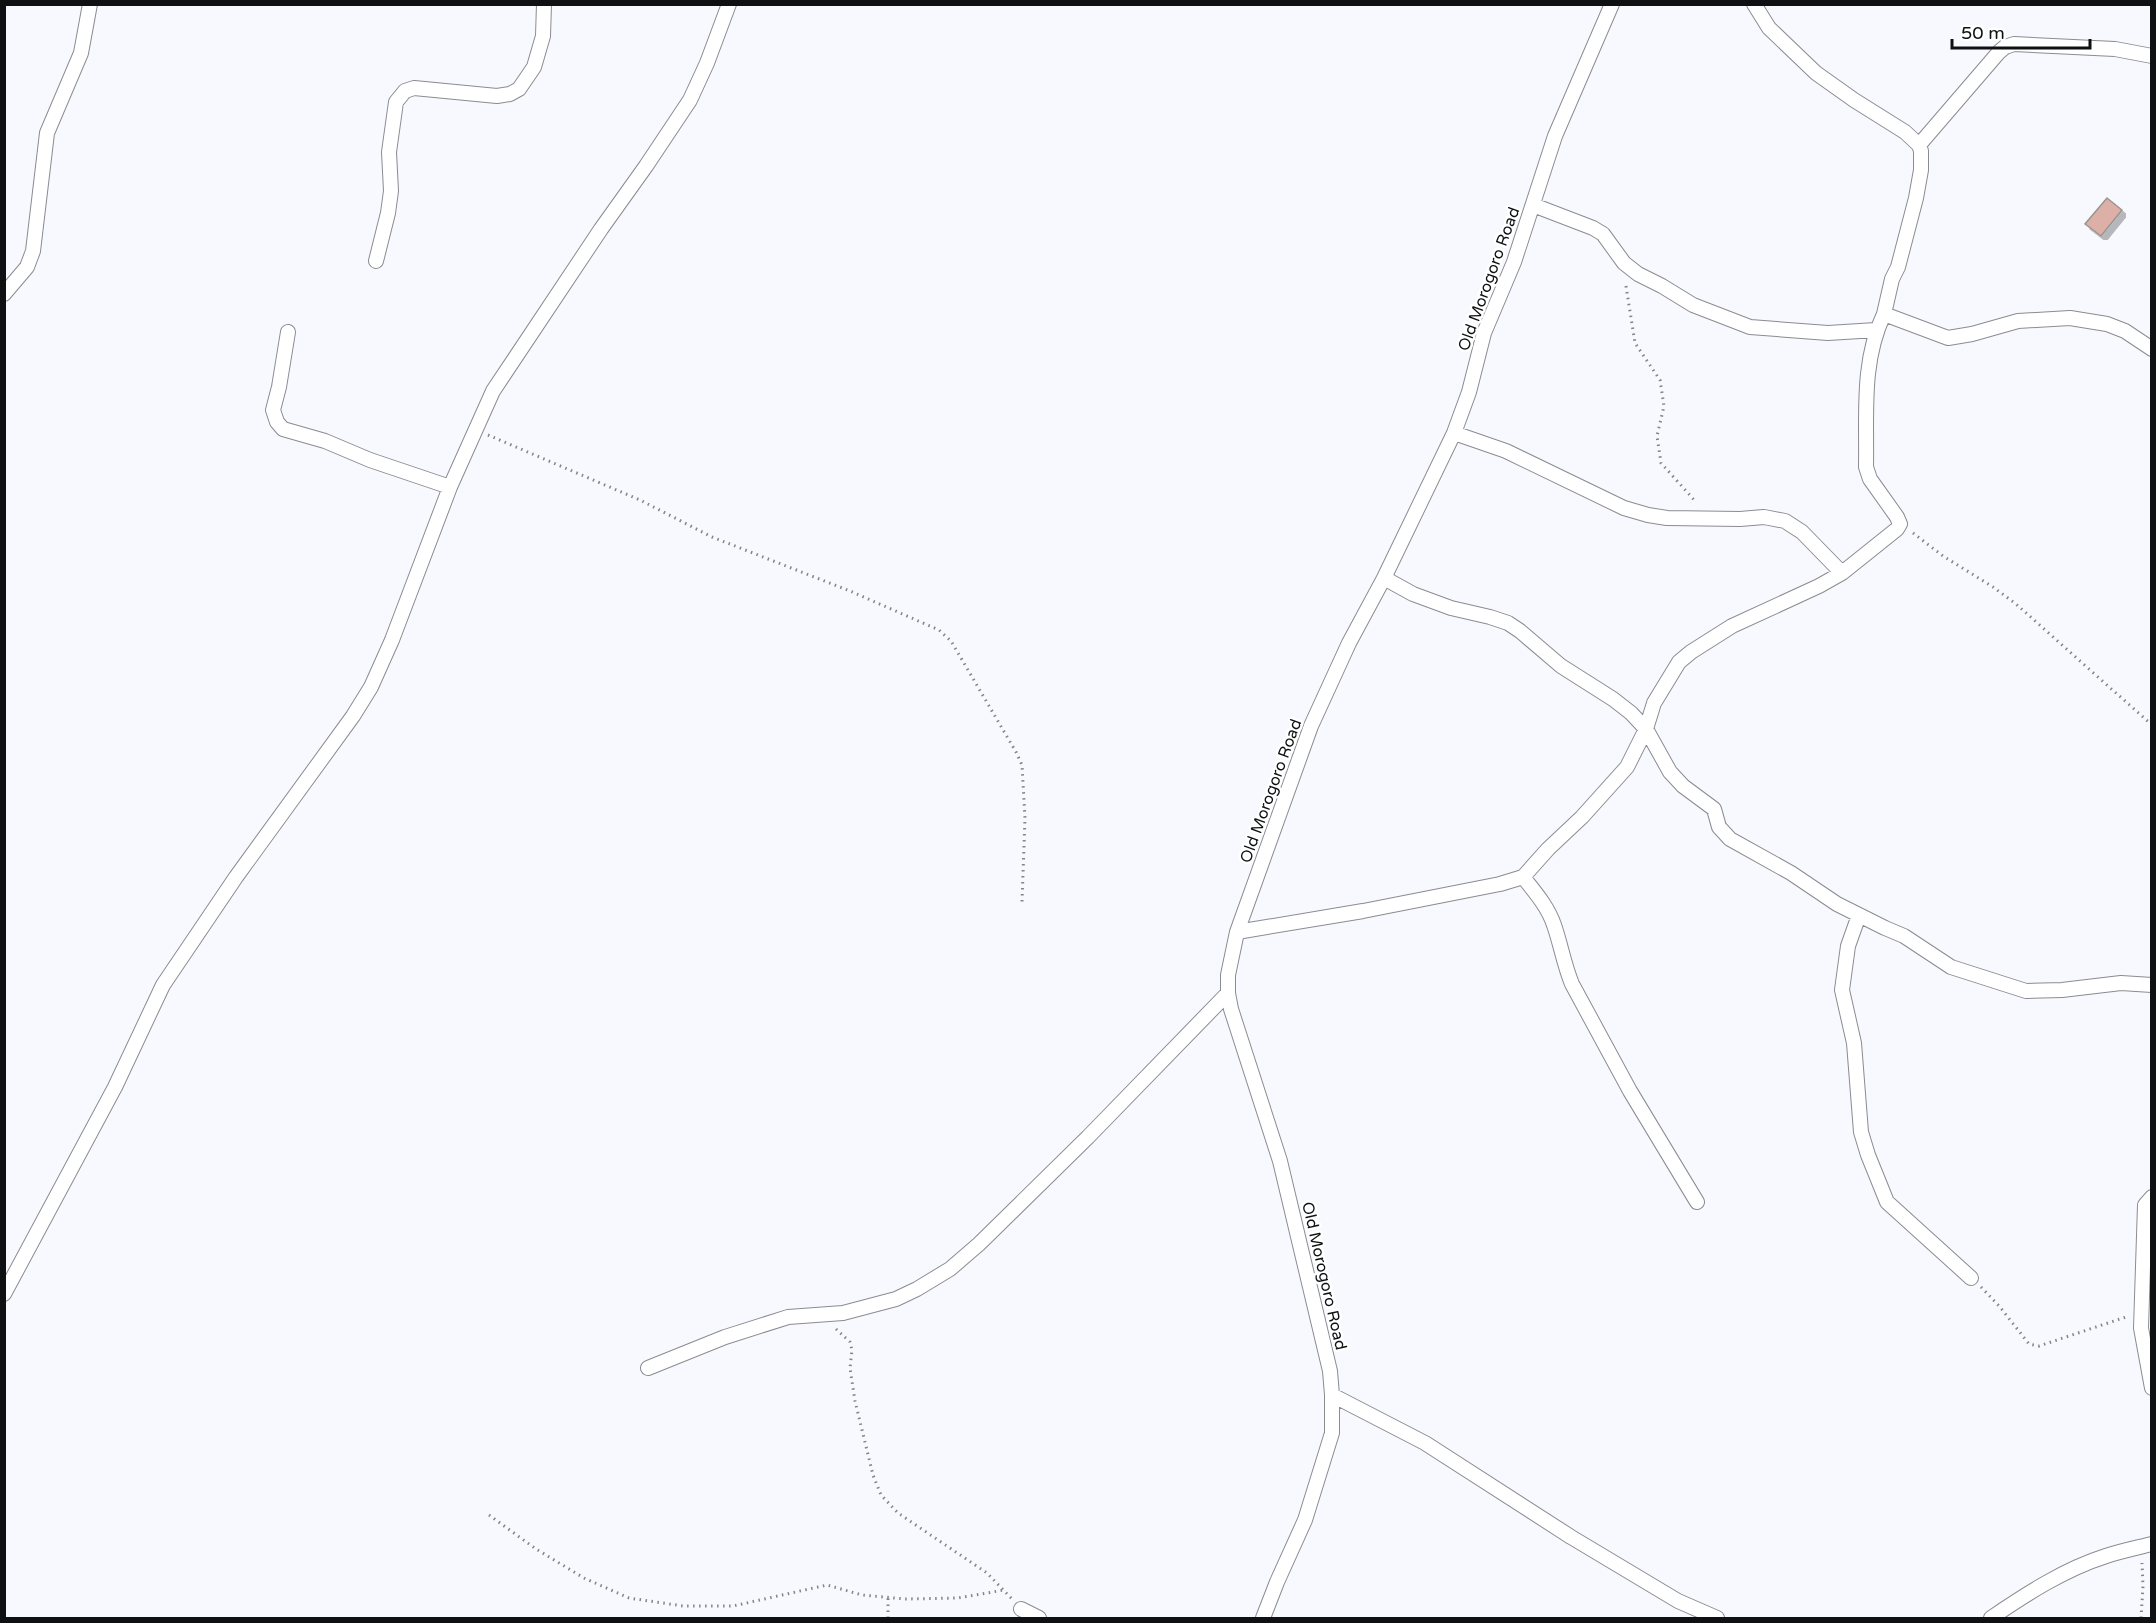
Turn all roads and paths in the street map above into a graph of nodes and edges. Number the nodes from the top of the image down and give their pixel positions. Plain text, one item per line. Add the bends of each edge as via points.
1 (90, 4) edge
2 (543, 4) edge
3 (729, 4) edge
4 (1612, 4) edge
5 (1754, 4) edge
6 (2151, 56) edge
7 (1918, 145) junction
8 (1533, 205) junction
9 (376, 261) dead end
10 (1624, 263) junction
11 (4, 294) edge
12 (1884, 314) junction
13 (1876, 330) junction
14 (288, 332) dead end
15 (2151, 348) edge
16 (476, 430) junction
17 (1454, 433) junction
18 (450, 488) junction
19 (1707, 518) junction
20 (1899, 524) junction
21 (1842, 573) junction
22 (1384, 579) junction
23 (2151, 725) edge
24 (1646, 729) junction
25 (1523, 878) junction
26 (1022, 902) dead end
27 (1859, 915) junction
28 (1238, 932) junction
29 (2151, 985) edge
30 (1228, 993) junction
31 (1697, 1202) dead end
32 (2149, 1202) edge
33 (1971, 1278) joint
34 (4, 1294) edge
35 (2141, 1309) junction
36 (817, 1315) junction
37 (648, 1368) dead end
38 (2151, 1388) edge
39 (1332, 1395) junction
40 (489, 1515) dead end
41 (2146, 1545) edge
42 (1004, 1590) junction
43 (888, 1598) junction
44 (1021, 1609) joint
45 (888, 1618) edge
46 (1039, 1618) edge
47 (1263, 1618) edge
48 (1717, 1618) edge
49 (1990, 1618) edge
50 (2141, 1618) edge

1 - 11 street via 81,53 47,133 33,251 27,267
2 - 9 street via 543,36 534,67 519,89 497,96 414,88 405,91 396,102 389,152 391,190
3 - 16 street via 690,100 493,391
4 - 8 street, Old Morogoro Road via 1555,136
5 - 7 street via 1768,28 1816,73 1905,132
6 - 7 street via 2115,49 2014,44 2005,47
7 - 12 street via 1921,170 1916,198
8 - 10 street via 1603,234
8 - 17 street, Old Morogoro Road via 1508,279 1484,333
10 - 13 street via 1693,305 1750,327 1828,333
10 - 19 path via 1635,344 1660,380 1664,406 1657,436 1661,463
12 - 13 street
12 - 15 street via 1948,338 2018,321 2070,318 2107,324
13 - 20 street via 1867,367 1866,467
14 - 18 street via 273,410 283,429
16 - 18 street
16 - 26 path via 640,500 712,537 939,630 951,641 1022,765
17 - 19 street via 1506,451 1624,508 1667,518
17 - 22 street, Old Morogoro Road
18 - 34 street via 371,687 163,986 115,1087
19 - 21 street via 1764,517 1785,521 1802,532
20 - 21 street via 1891,535
20 - 23 path via 2016,604
21 - 24 street via 1732,626 1690,652 1666,680
22 - 24 street via 1450,608 1508,623 1561,666 1613,699
22 - 28 street, Old Morogoro Road via 1311,726
24 - 25 street via 1627,767
24 - 27 street via 1670,772 1714,809 1723,833
25 - 28 street
25 - 31 street via 1548,910 1572,984
27 - 29 street via 1904,936 1951,967 2026,991 2121,983
27 - 33 street via 1848,946 1842,990 1854,1043 1860,1120 1868,1155 1887,1202
28 - 30 street, Old Morogoro Road
30 - 36 street via 1025,1200 950,1269 896,1299 843,1313
30 - 39 street, Old Morogoro Road via 1280,1161 1330,1371
32 - 35 street
33 - 35 path via 2029,1344 2039,1346
35 - 38 street
36 - 37 street via 763,1324
36 - 42 path via 850,1342 855,1401 881,1495 898,1513 987,1573
39 - 47 street, Old Morogoro Road via 1332,1433 1322,1467 1305,1520
39 - 48 street via 1425,1443 1570,1538
40 - 43 path via 584,1578 629,1598 683,1606 733,1606 827,1585
41 - 49 street via 2078,1567
41 - 50 path
42 - 43 path via 958,1598
42 - 44 path
43 - 45 path
44 - 46 street

